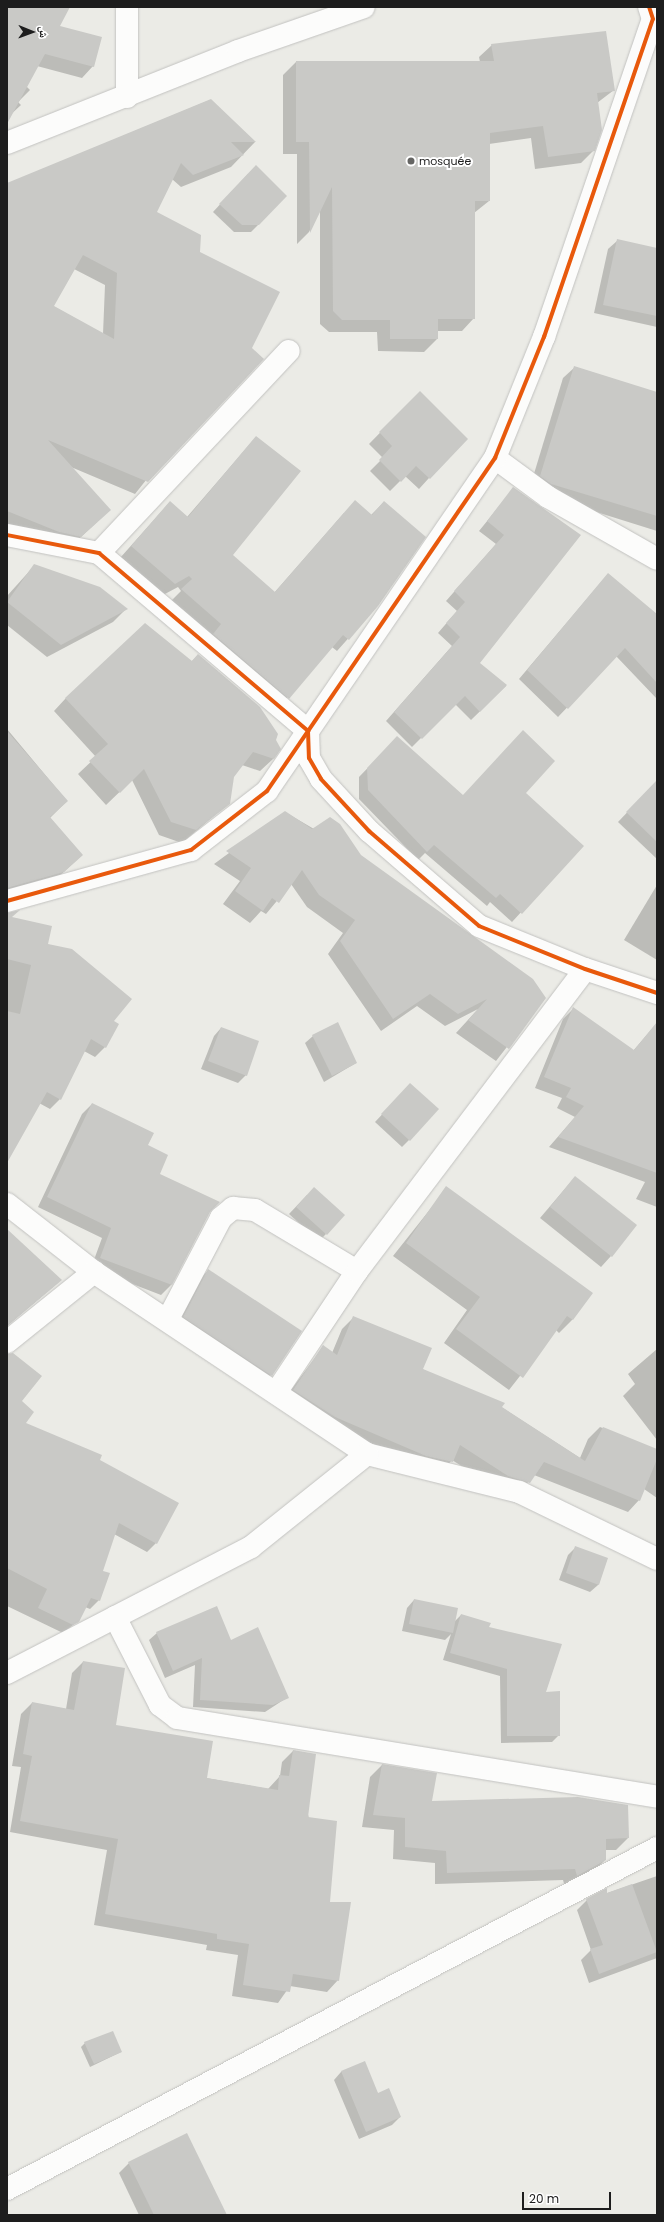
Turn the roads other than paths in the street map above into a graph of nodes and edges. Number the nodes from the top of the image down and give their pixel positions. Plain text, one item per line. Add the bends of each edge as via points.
1 (127, 7) edge
2 (364, 7) edge
3 (653, 16) edge
4 (127, 97) junction
5 (7, 143) edge
6 (289, 351) dead end
7 (495, 458) junction
8 (7, 535) edge
9 (99, 554) junction
10 (657, 559) edge
11 (308, 731) junction
12 (7, 901) edge
13 (584, 969) junction
14 (657, 993) edge
15 (7, 1204) edge
16 (357, 1271) junction
17 (94, 1272) junction
18 (168, 1318) junction
19 (7, 1342) edge
20 (277, 1391) junction
21 (367, 1454) junction
22 (657, 1559) edge
23 (115, 1616) junction
24 (7, 1673) edge
25 (657, 1797) edge
26 (657, 1848) edge
27 (7, 2189) edge

1 - 4 street
2 - 4 street via 238,52
3 - 7 street via 544,337
4 - 5 street
6 - 9 street
7 - 10 street via 548,496
7 - 11 street
8 - 9 street
9 - 11 street
11 - 12 street via 267,791 190,850
11 - 13 street via 309,758 321,779 369,831 479,926
13 - 14 street
13 - 16 street
15 - 17 street
16 - 18 street via 255,1210 233,1208 221,1218
16 - 20 street
17 - 18 street
17 - 19 street
18 - 20 street
20 - 21 street
21 - 22 street via 519,1492
21 - 23 street via 251,1547
23 - 24 street
23 - 25 street via 160,1705 177,1718
26 - 27 street

